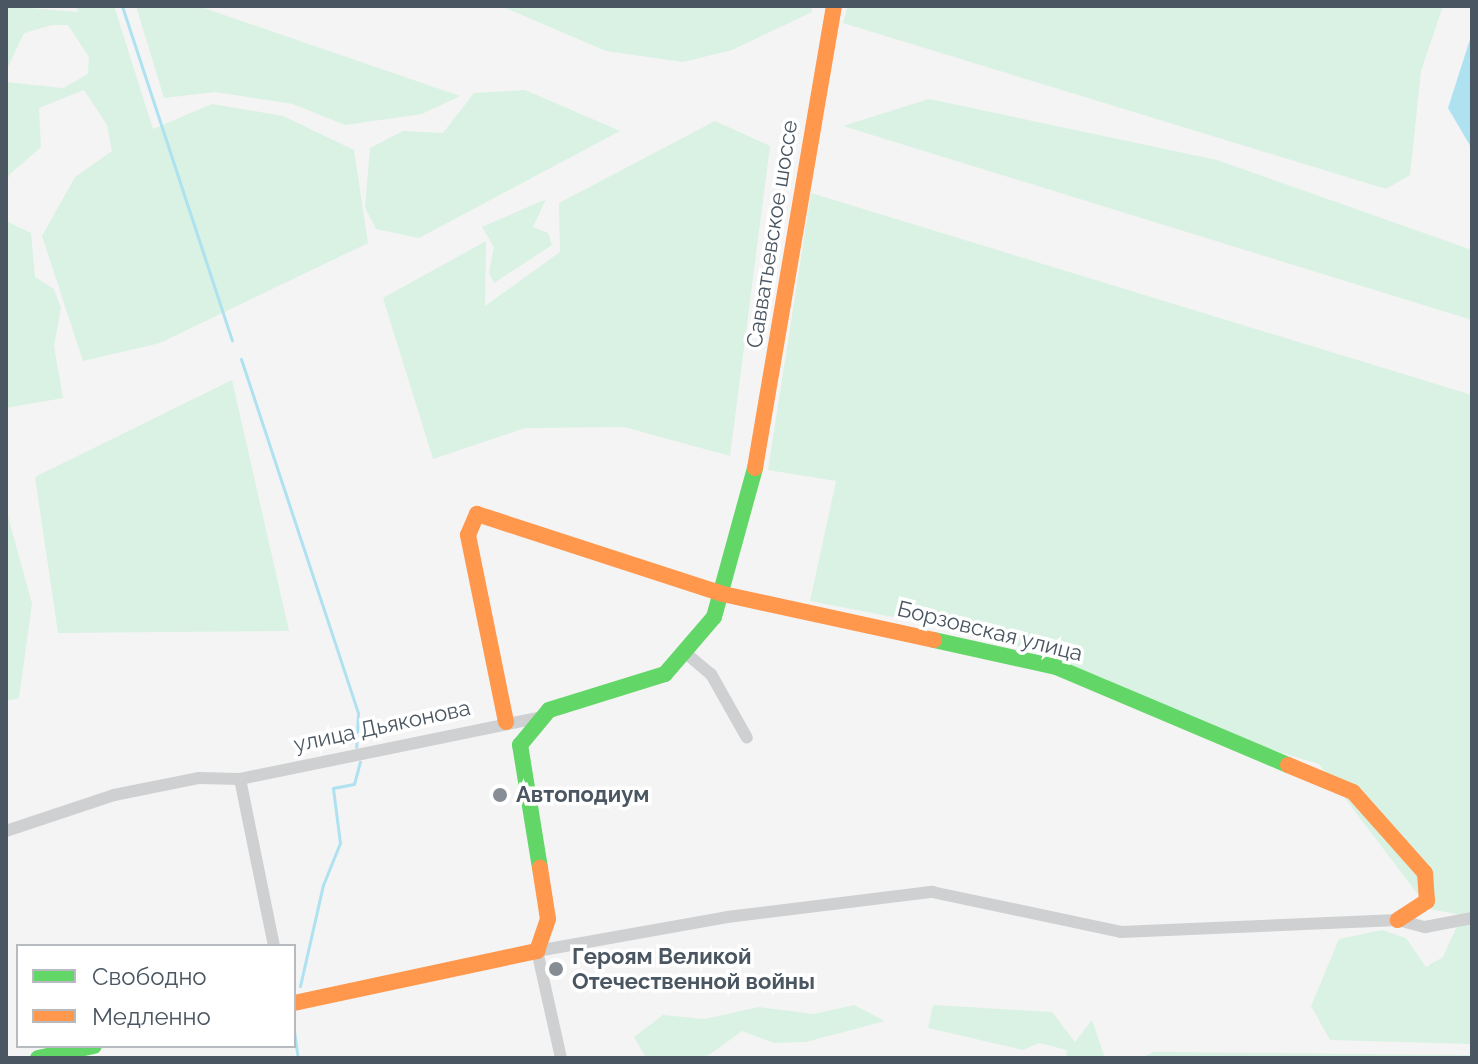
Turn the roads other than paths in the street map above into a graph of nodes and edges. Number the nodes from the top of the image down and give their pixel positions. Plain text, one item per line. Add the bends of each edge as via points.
1 (834, 6) edge
2 (723, 594) junction
3 (688, 655) junction
4 (536, 718) junction
5 (506, 722) junction
6 (747, 738) dead end
7 (240, 779) junction
8 (6, 831) edge
9 (1472, 918) edge
10 (1398, 920) junction
11 (274, 944) edge
12 (537, 951) junction
13 (296, 1003) edge
14 (85, 1048) edge
15 (38, 1058) edge
16 (561, 1058) edge

1 - 2 main road, Савватьевское шоссе via 755,469
2 - 3 main road, улица Дьяконова
2 - 5 main road, Борзовская улица via 485,515 472,518 468,535
2 - 10 main road, Борзовская улица via 1056,667 1353,792 1425,873 1427,901
3 - 4 main road, улица Дьяконова via 644,684
3 - 6 street via 711,674
4 - 5 street, улица Дьяконова
4 - 12 main road via 518,765 548,919
5 - 7 street, улица Дьяконова
7 - 8 street, улица Дьяконова via 199,778 114,795
7 - 11 street
9 - 10 street via 1425,927
10 - 12 street via 1121,932 932,892
12 - 13 main road
12 - 16 street
14 - 15 main road

